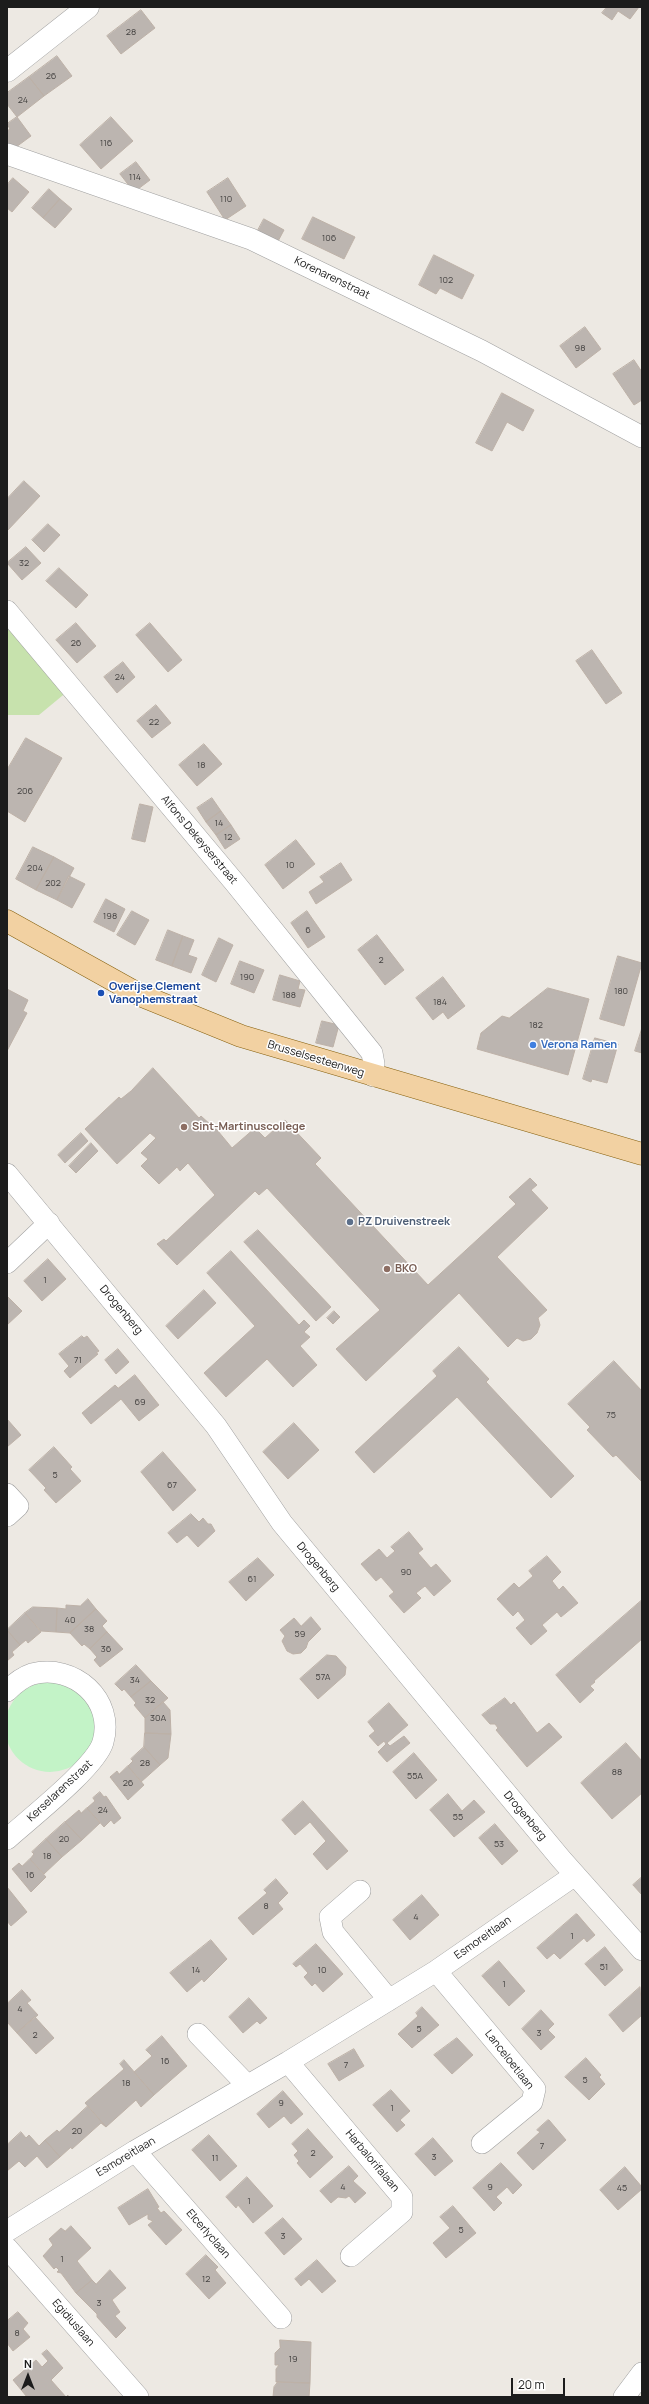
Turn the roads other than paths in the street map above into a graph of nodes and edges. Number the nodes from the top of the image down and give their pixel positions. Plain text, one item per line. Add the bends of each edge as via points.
1 (88, 7) edge
2 (7, 70) edge
3 (7, 154) edge
4 (642, 437) edge
5 (7, 611) edge
6 (7, 921) edge
7 (373, 1076) junction
8 (642, 1154) edge
9 (7, 1174) edge
10 (49, 1223) junction
11 (7, 1263) edge
12 (7, 1494) edge
13 (7, 1516) edge
14 (7, 1690) edge
15 (7, 1839) edge
16 (575, 1875) junction
17 (360, 1891) dead end
18 (642, 1950) edge
19 (436, 1971) junction
20 (389, 2000) junction
21 (198, 2034) dead end
22 (288, 2062) junction
23 (248, 2085) junction
24 (482, 2143) dead end
25 (135, 2151) junction
26 (7, 2231) edge
27 (7, 2248) edge
28 (351, 2256) dead end
29 (281, 2318) dead end
30 (642, 2373) edge
31 (138, 2397) edge
32 (624, 2397) edge

1 - 2 street
3 - 4 street, Korenarenstraat via 251,239 482,351
5 - 7 street, Alfons Dekeyserstraat via 235,883 367,1047 374,1059
6 - 7 main road, Brusselsesteenweg via 140,995 176,1011 241,1036
7 - 8 main road, Brusselsesteenweg
9 - 10 street, Drogenberg
10 - 11 street
10 - 16 street, Drogenberg via 216,1426 282,1523
12 - 13 street via 18,1506
14 - 15 street, Kerselarenstraat via 32,1674 58,1672 76,1678 92,1691 103,1709 105,1727 103,1743 93,1761
16 - 18 street, Drogenberg
16 - 19 street, Esmoreitlaan
17 - 20 street via 330,1917 333,1932
19 - 20 street, Esmoreitlaan
19 - 24 street, Lanceloetlaan via 535,2089 532,2102
20 - 22 street, Esmoreitlaan
21 - 23 street
22 - 23 street, Esmoreitlaan
22 - 28 street, Harbalorifalaan via 402,2197 402,2212
23 - 25 street, Esmoreitlaan
25 - 26 street, Esmoreitlaan
25 - 29 street, Elcerlyclaan
27 - 31 street, Egidiuslaan
30 - 32 street

